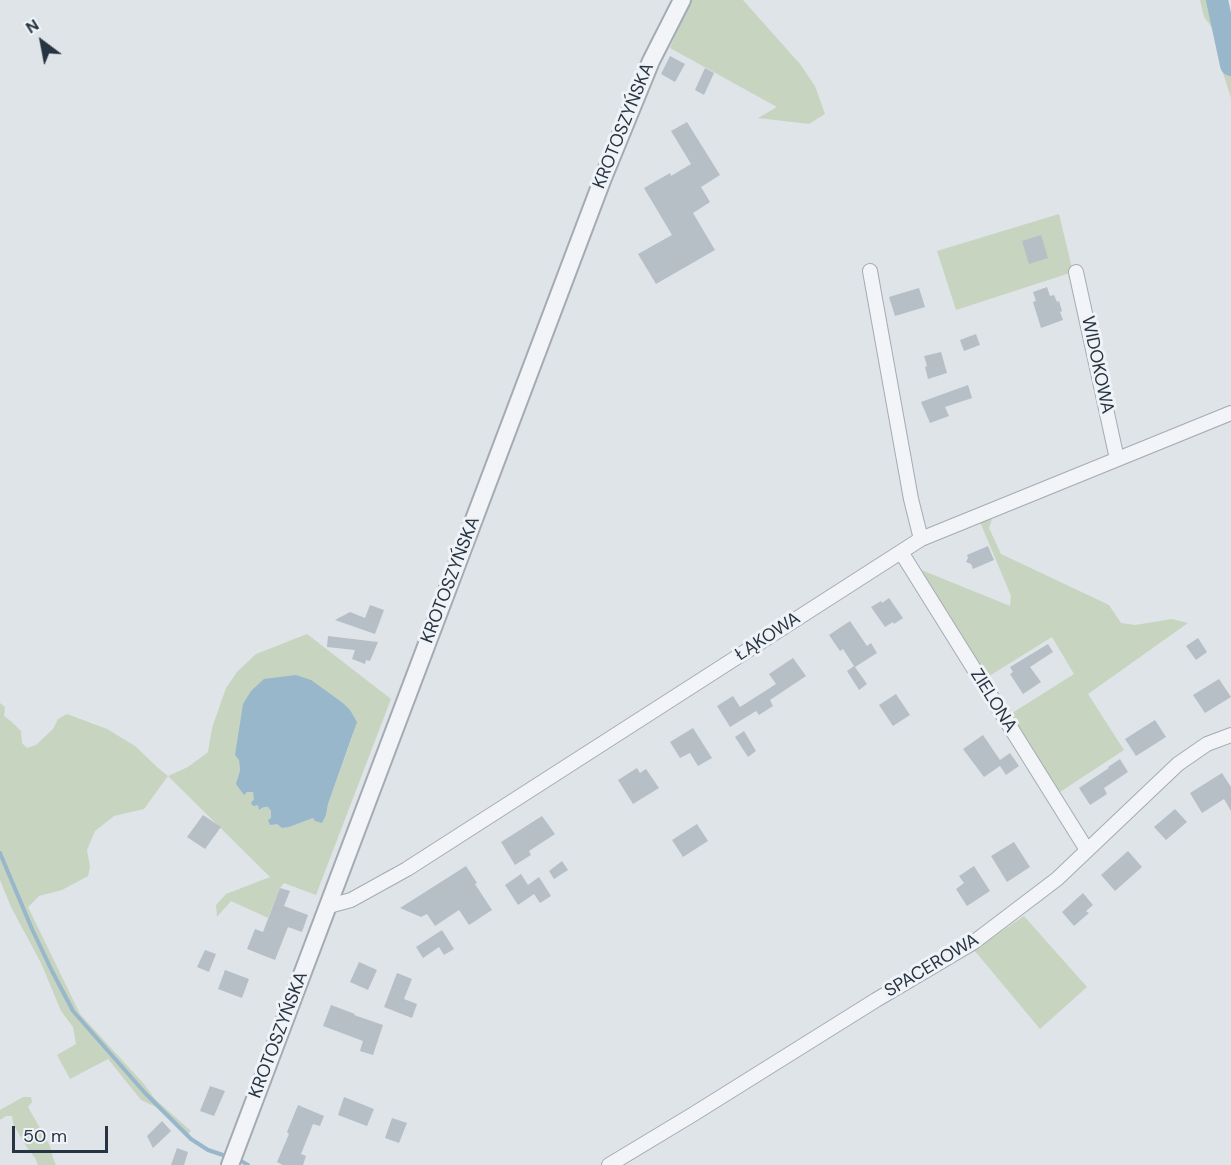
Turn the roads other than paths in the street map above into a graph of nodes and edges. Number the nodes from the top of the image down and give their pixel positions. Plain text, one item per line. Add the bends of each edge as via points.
1 (682, 0) edge
2 (870, 271) dead end
3 (1076, 272) dead end
4 (1231, 413) edge
5 (1118, 459) junction
6 (921, 539) junction
7 (901, 552) junction
8 (1231, 735) edge
9 (1087, 850) junction
10 (329, 906) junction
11 (230, 1165) edge
12 (609, 1165) edge

1 - 10 street, KROTOSZYŃSKA via 617,141
2 - 6 street
3 - 5 street, WIDOKOWA
4 - 5 street, ŁĄKOWA
5 - 6 street, ŁĄKOWA
6 - 7 street, ŁĄKOWA
7 - 9 street, ZIELONA
7 - 10 street, ŁĄKOWA via 407,869 351,900
8 - 9 street, SPACEROWA via 1207,744 1178,765
9 - 12 street, SPACEROWA via 1057,879 974,942
10 - 11 street, KROTOSZYŃSKA

